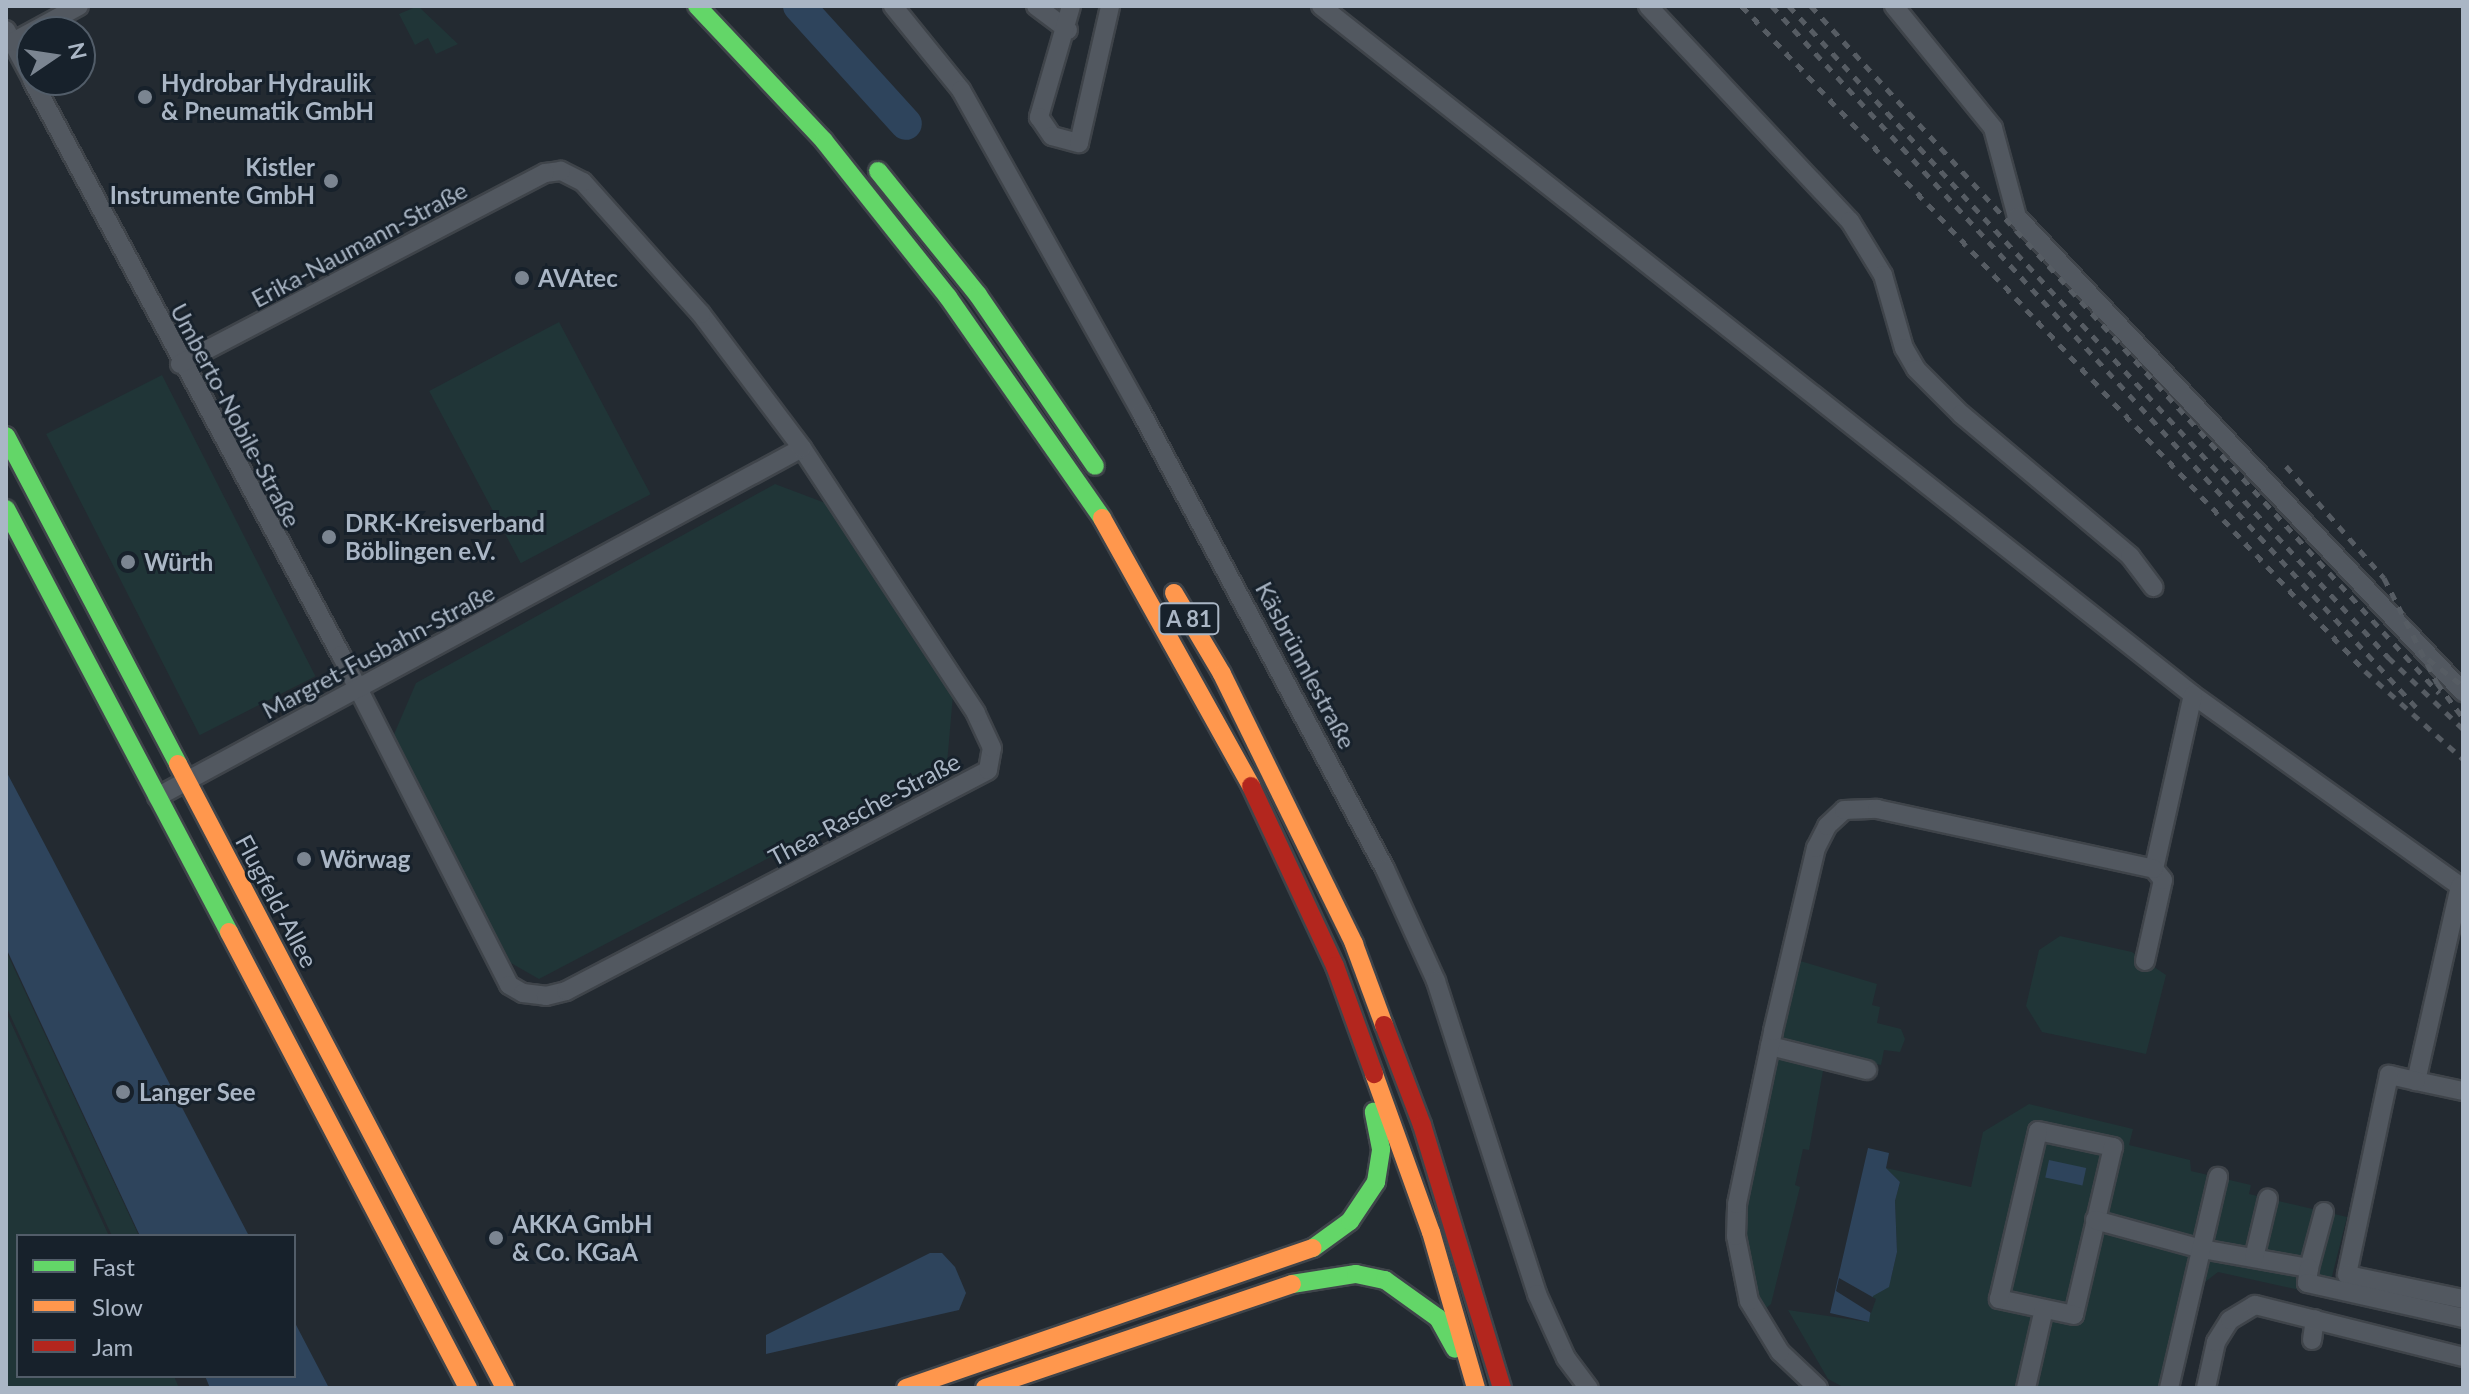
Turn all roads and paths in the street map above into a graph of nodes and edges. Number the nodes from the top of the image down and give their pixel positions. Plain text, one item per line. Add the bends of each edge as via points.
1 (79, 6) edge
2 (697, 6) edge
3 (893, 6) edge
4 (1036, 6) edge
5 (1071, 6) edge
6 (1110, 6) edge
7 (1321, 6) edge
8 (1648, 6) edge
9 (1900, 9) edge
10 (1068, 30) junction
11 (9, 36) edge
12 (40, 96) edge
13 (1781, 151) junction
14 (1801, 155) dead end
15 (867, 159) dead end
16 (180, 364) junction
17 (6, 436) edge
18 (802, 448) junction
19 (1106, 484) dead end
20 (6, 509) edge
21 (1163, 574) dead end
22 (2153, 587) dead end
23 (136, 685) junction
24 (357, 688) junction
25 (2463, 692) edge
26 (2193, 695) junction
27 (107, 701) junction
28 (186, 782) junction
29 (157, 797) junction
30 (227, 858) junction
31 (2154, 869) junction
32 (198, 876) junction
33 (1313, 915) junction
34 (2145, 961) dead end
35 (509, 985) joint
36 (1770, 1046) junction
37 (1867, 1070) dead end
38 (2416, 1081) junction
39 (2463, 1091) edge
40 (2218, 1177) dead end
41 (2268, 1199) dead end
42 (2324, 1212) dead end
43 (2095, 1220) junction
44 (2202, 1249) junction
45 (2254, 1258) junction
46 (2309, 1268) junction
47 (2463, 1299) edge
48 (2044, 1309) junction
49 (2463, 1318) edge
50 (2315, 1319) junction
51 (1485, 1328) junction
52 (2312, 1340) dead end
53 (2463, 1357) edge
54 (468, 1388) edge
55 (505, 1388) edge
56 (903, 1388) edge
57 (985, 1388) edge
58 (1475, 1388) edge
59 (1502, 1388) edge
60 (1509, 1388) edge
61 (1589, 1388) edge
62 (1818, 1388) edge
63 (2026, 1388) edge
64 (2169, 1388) edge
65 (2206, 1388) edge

1 - 11 street
2 - 33 main road, A 81 via 862,187 1043,429 1175,642
3 - 61 street, Käsbrünnlestraße via 969,104 1172,467 1385,869 1436,981 1537,1294 1566,1358
4 - 10 street
5 - 10 street
6 - 10 street via 1079,143 1052,136 1039,117
7 - 26 street
8 - 13 street
9 - 25 street via 1993,128 2017,217
12 - 16 street, Umberto-Nobile-Straße
13 - 14 street
13 - 22 street via 1850,221 1873,253 1916,369 1961,414 2130,556
15 - 19 main road via 978,295
16 - 18 street, Erika-Naumann-Straße via 545,173 561,171 583,182 701,314
16 - 24 street, Umberto-Nobile-Straße
17 - 23 main road, Flugfeld-Allee
18 - 24 street, Margret-Fusbahn-Straße
18 - 35 street, Thea-Rasche-Straße via 976,713 992,748 988,770 566,991 546,996
20 - 27 main road
21 - 51 main road, A 81 via 1222,674 1354,944 1422,1125
23 - 27 main road via 128,700
23 - 28 main road, Flugfeld-Allee
24 - 28 street, Margret-Fusbahn-Straße
24 - 35 street, Umberto-Nobile-Straße
26 - 31 street
26 - 38 street via 2460,886
27 - 29 main road
28 - 29 street, Margret-Fusbahn-Straße
28 - 30 main road, Flugfeld-Allee
29 - 32 main road
30 - 32 main road via 205,860
30 - 55 main road, Flugfeld-Allee
31 - 34 street via 2163,880
31 - 36 street via 1877,809 1844,810 1827,826 1816,848
32 - 54 main road
33 - 56 main road via 1380,1132 1376,1182 1350,1221 1299,1255
33 - 58 main road, A 81 via 1397,1133
36 - 37 street
36 - 62 street via 1737,1204 1736,1236 1749,1301 1780,1352
38 - 39 street
38 - 47 street via 2389,1075 2347,1275
40 - 44 street
41 - 45 street
42 - 46 street
43 - 44 street
43 - 48 street via 2074,1315
43 - 48 street via 2113,1147 2038,1131 1999,1299
44 - 45 street
44 - 64 street
45 - 46 street
46 - 49 street via 2307,1283
48 - 63 street
50 - 52 street
50 - 53 street via 2423,1357
50 - 65 street via 2255,1305 2230,1320 2216,1342
51 - 59 main road, A 81
51 - 60 main road
57 - 58 main road via 1279,1286 1356,1274 1395,1285 1438,1318

